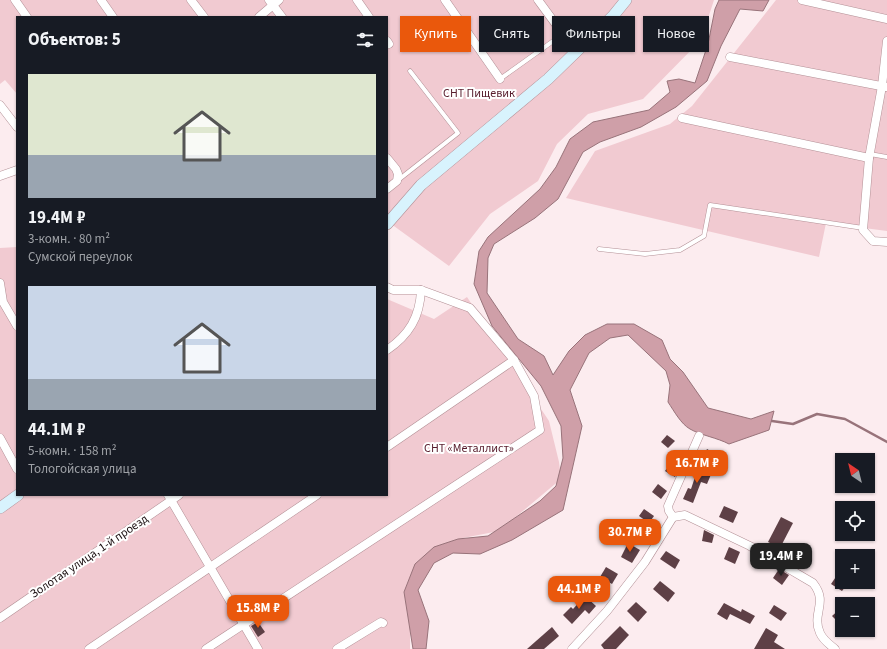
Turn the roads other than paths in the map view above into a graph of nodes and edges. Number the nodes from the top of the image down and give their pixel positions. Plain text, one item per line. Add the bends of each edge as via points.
1 (14, 0) edge
2 (101, 0) edge
3 (191, 0) edge
4 (357, 0) edge
5 (445, 0) edge
6 (538, 0) edge
7 (626, 0) edge
8 (802, 0) edge
9 (274, 2) edge
10 (26, 16) edge
11 (112, 16) edge
12 (203, 16) edge
13 (260, 16) edge
14 (281, 16) edge
15 (368, 16) edge
16 (552, 19) edge
17 (887, 19) edge
18 (887, 41) edge
19 (552, 42) edge
20 (730, 57) dead end
21 (410, 71) dead end
22 (500, 79) joint
23 (884, 87) edge
24 (0, 105) edge
25 (682, 118) dead end
26 (16, 126) edge
27 (869, 156) junction
28 (887, 157) edge
29 (388, 159) edge
30 (16, 170) edge
31 (0, 176) edge
32 (397, 181) junction
33 (388, 188) edge
34 (388, 223) edge
35 (863, 228) junction
36 (887, 242) edge
37 (599, 249) dead end
38 (0, 283) edge
39 (388, 288) edge
40 (421, 290) junction
41 (16, 324) edge
42 (388, 349) edge
43 (514, 360) junction
44 (700, 436) dead end
45 (0, 438) edge
46 (388, 446) edge
47 (16, 467) edge
48 (17, 496) edge
49 (316, 496) edge
50 (169, 498) edge
51 (0, 508) edge
52 (672, 517) junction
53 (211, 568) junction
54 (0, 618) edge
55 (383, 623) dead end
56 (242, 624) junction
57 (89, 649) edge
58 (206, 649) edge
59 (258, 649) edge
60 (338, 649) edge
61 (572, 649) edge
62 (834, 649) edge

1 - 10 street
2 - 11 street
3 - 12 street
4 - 15 street
5 - 22 street
6 - 16 street
7 - 34 street via 548,79 421,185
8 - 17 street
9 - 13 street
9 - 14 street
18 - 23 street
19 - 22 lane
20 - 23 street
21 - 32 lane via 458,133
23 - 27 street
24 - 26 street
25 - 27 street
27 - 28 lane
27 - 35 street
29 - 32 street via 396,169
30 - 31 street
32 - 33 street
35 - 36 street via 873,241
35 - 37 lane via 710,205 704,236 680,250 644,254
38 - 41 street via 3,302
39 - 40 street via 393,290
40 - 42 street via 418,313 413,325
40 - 43 street via 470,308
43 - 46 street
43 - 56 street via 534,396 540,430
44 - 52 street via 668,506
45 - 47 street
48 - 51 street
49 - 53 street
50 - 53 street
50 - 54 street, Золотая улица, 1-й проезд
52 - 61 street via 607,611
52 - 62 street via 685,515 750,546 813,583 821,598 817,619 820,633
53 - 56 street
53 - 57 street
55 - 60 street
56 - 58 street
56 - 59 street

